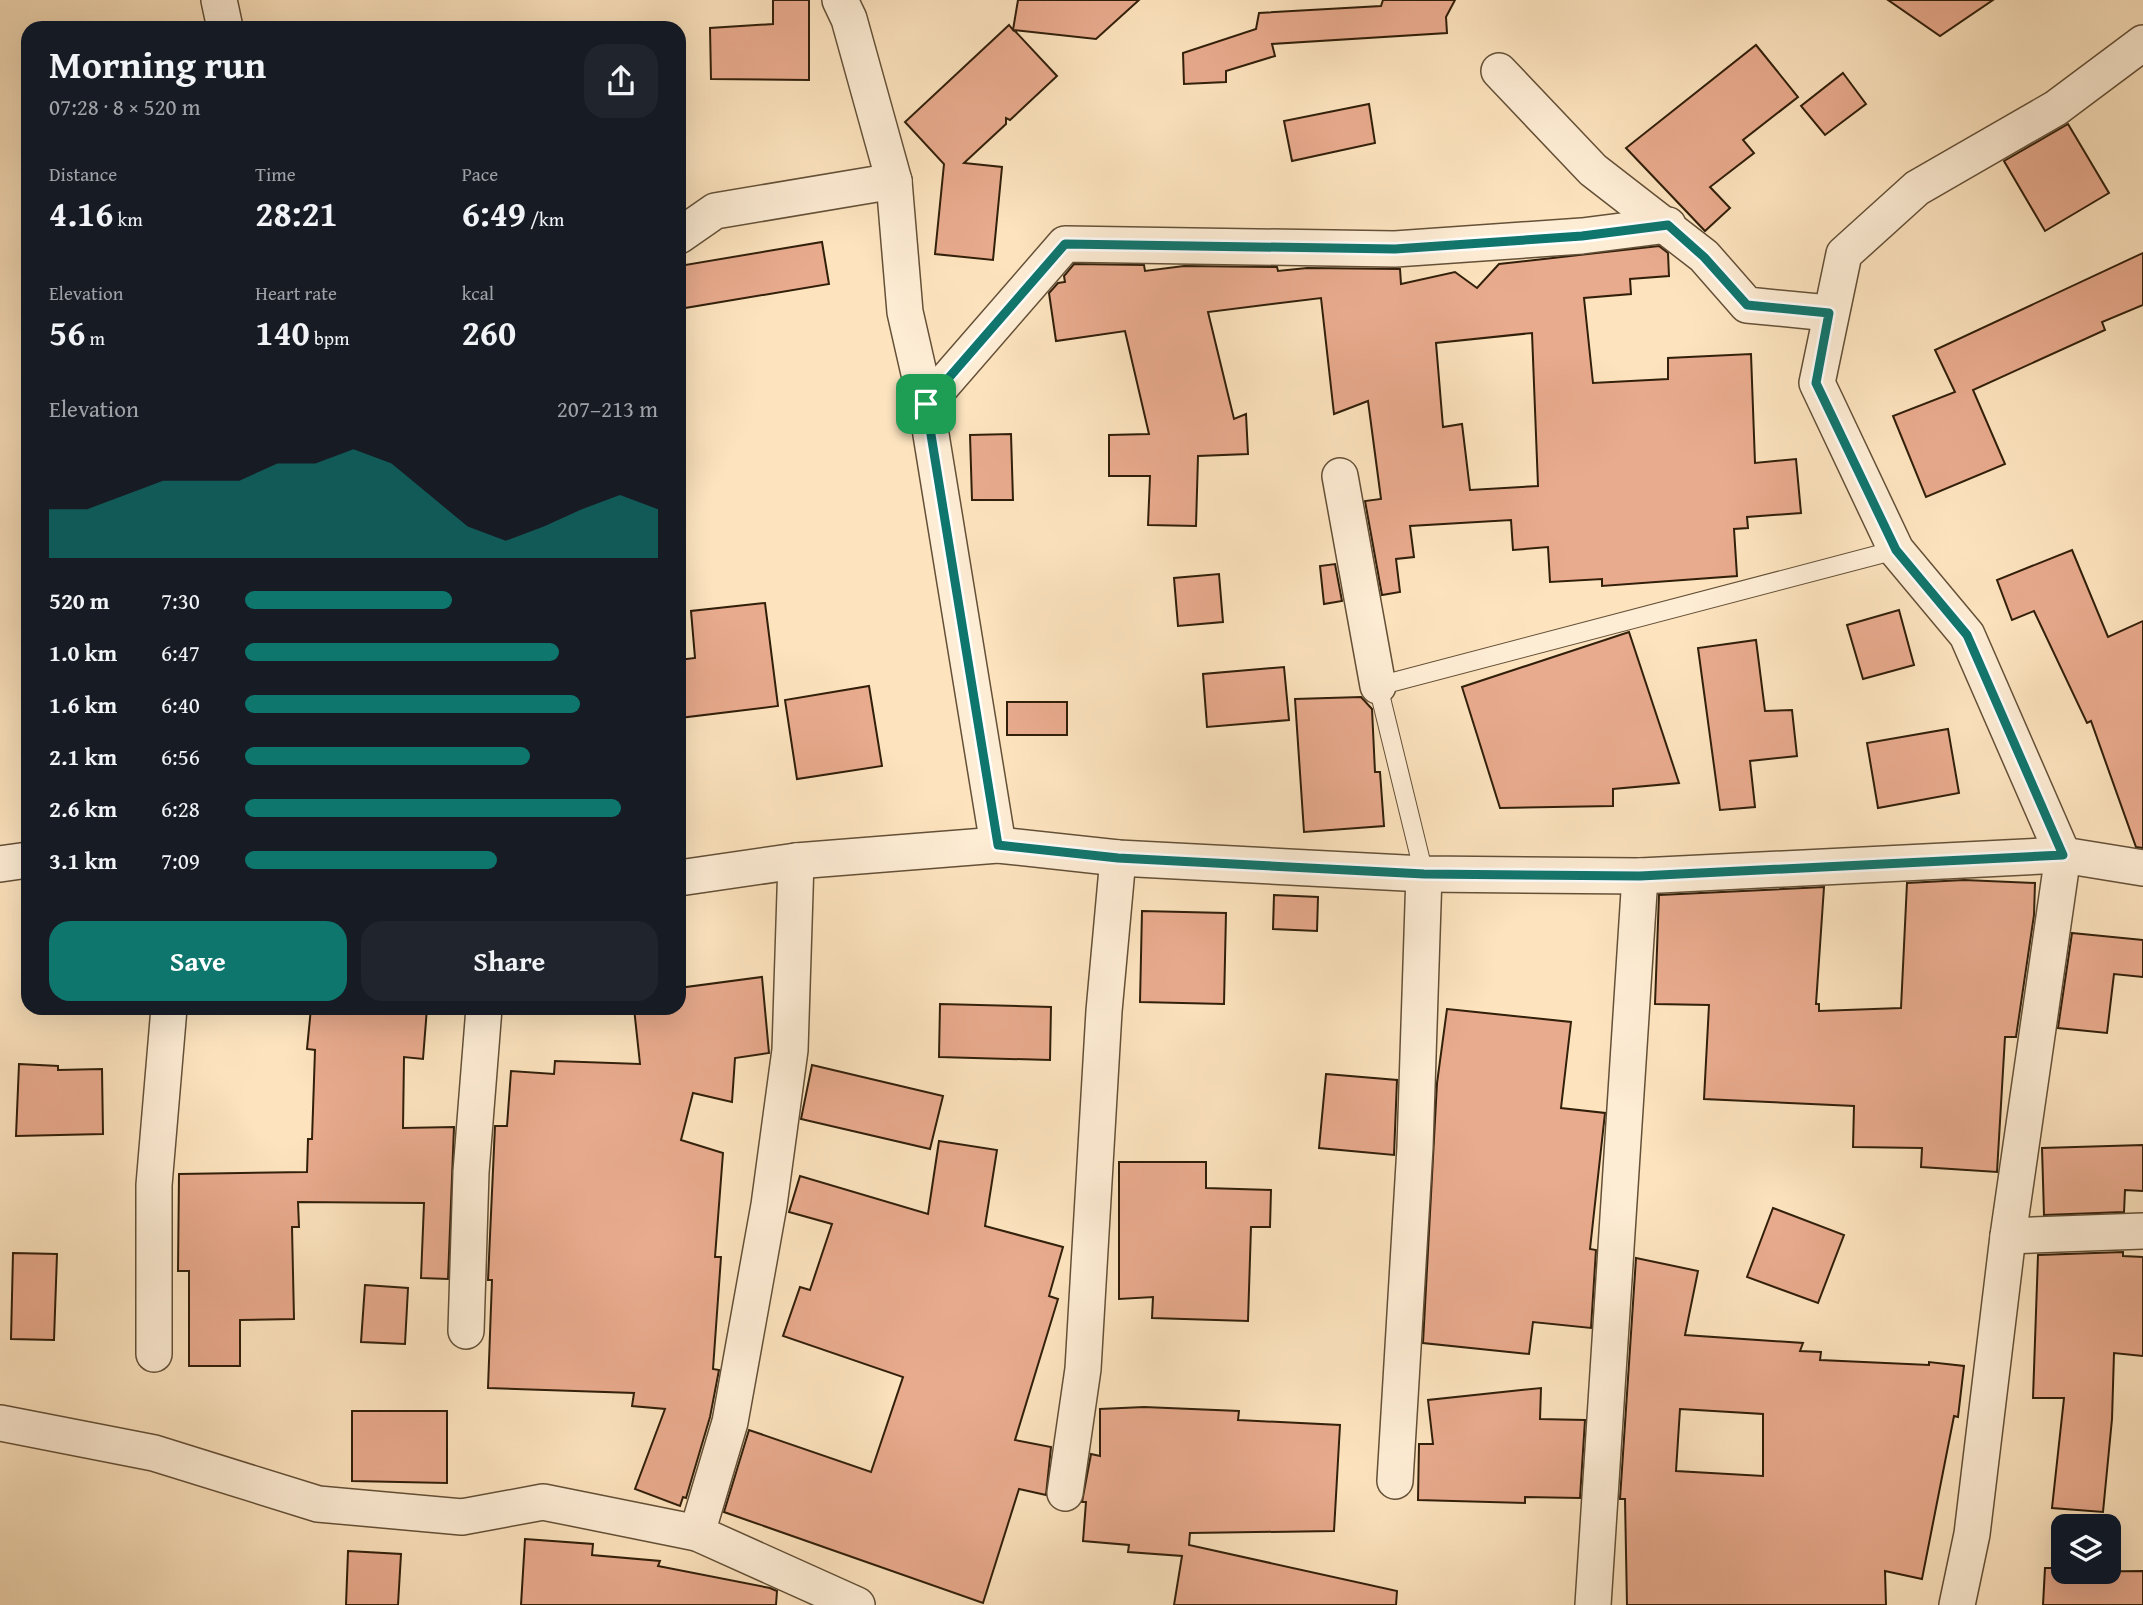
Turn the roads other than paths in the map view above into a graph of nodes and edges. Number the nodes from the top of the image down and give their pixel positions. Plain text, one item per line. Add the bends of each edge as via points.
1 (219, 0) edge
2 (841, 0) edge
3 (224, 21) edge
4 (2143, 43) edge
5 (1499, 71) dead end
6 (894, 181) junction
7 (1668, 225) junction
8 (686, 231) edge
9 (1829, 313) junction
10 (926, 404) junction
11 (1340, 476) dead end
12 (1896, 550) junction
13 (1378, 686) junction
14 (998, 845) junction
15 (2063, 855) junction
16 (1118, 858) junction
17 (21, 861) edge
18 (796, 862) junction
19 (0, 864) edge
20 (2143, 868) edge
21 (1424, 874) junction
22 (1640, 876) junction
23 (686, 877) edge
24 (168, 1015) edge
25 (483, 1015) edge
26 (2143, 1231) edge
27 (2008, 1236) junction
28 (466, 1331) dead end
29 (154, 1354) dead end
30 (0, 1423) edge
31 (1395, 1481) dead end
32 (1065, 1493) dead end
33 (697, 1532) junction
34 (857, 1605) edge
35 (1593, 1605) edge
36 (1957, 1605) edge

1 - 3 street
2 - 6 street
4 - 9 street via 2056,108 1917,188 1844,254
5 - 7 street via 1593,170
6 - 8 street via 715,211
6 - 10 street via 905,313
7 - 9 street via 1747,305
7 - 10 street via 1395,249 1065,244
9 - 12 street via 1816,383
10 - 14 street
11 - 13 street
12 - 13 lane
12 - 15 street via 1967,635
13 - 21 lane
14 - 16 street
14 - 18 street
15 - 20 street
15 - 22 street
15 - 27 street
16 - 21 street
16 - 32 street via 1104,1011 1083,1369
17 - 19 street
18 - 23 street
18 - 33 street via 790,1050 769,1205 730,1422
21 - 22 street
21 - 31 street via 1415,1147
22 - 35 street
24 - 29 street via 154,1185
25 - 28 street via 471,1172
26 - 27 street
27 - 36 street via 1972,1534
30 - 33 street via 154,1453 318,1504 462,1517 542,1502
33 - 34 street

